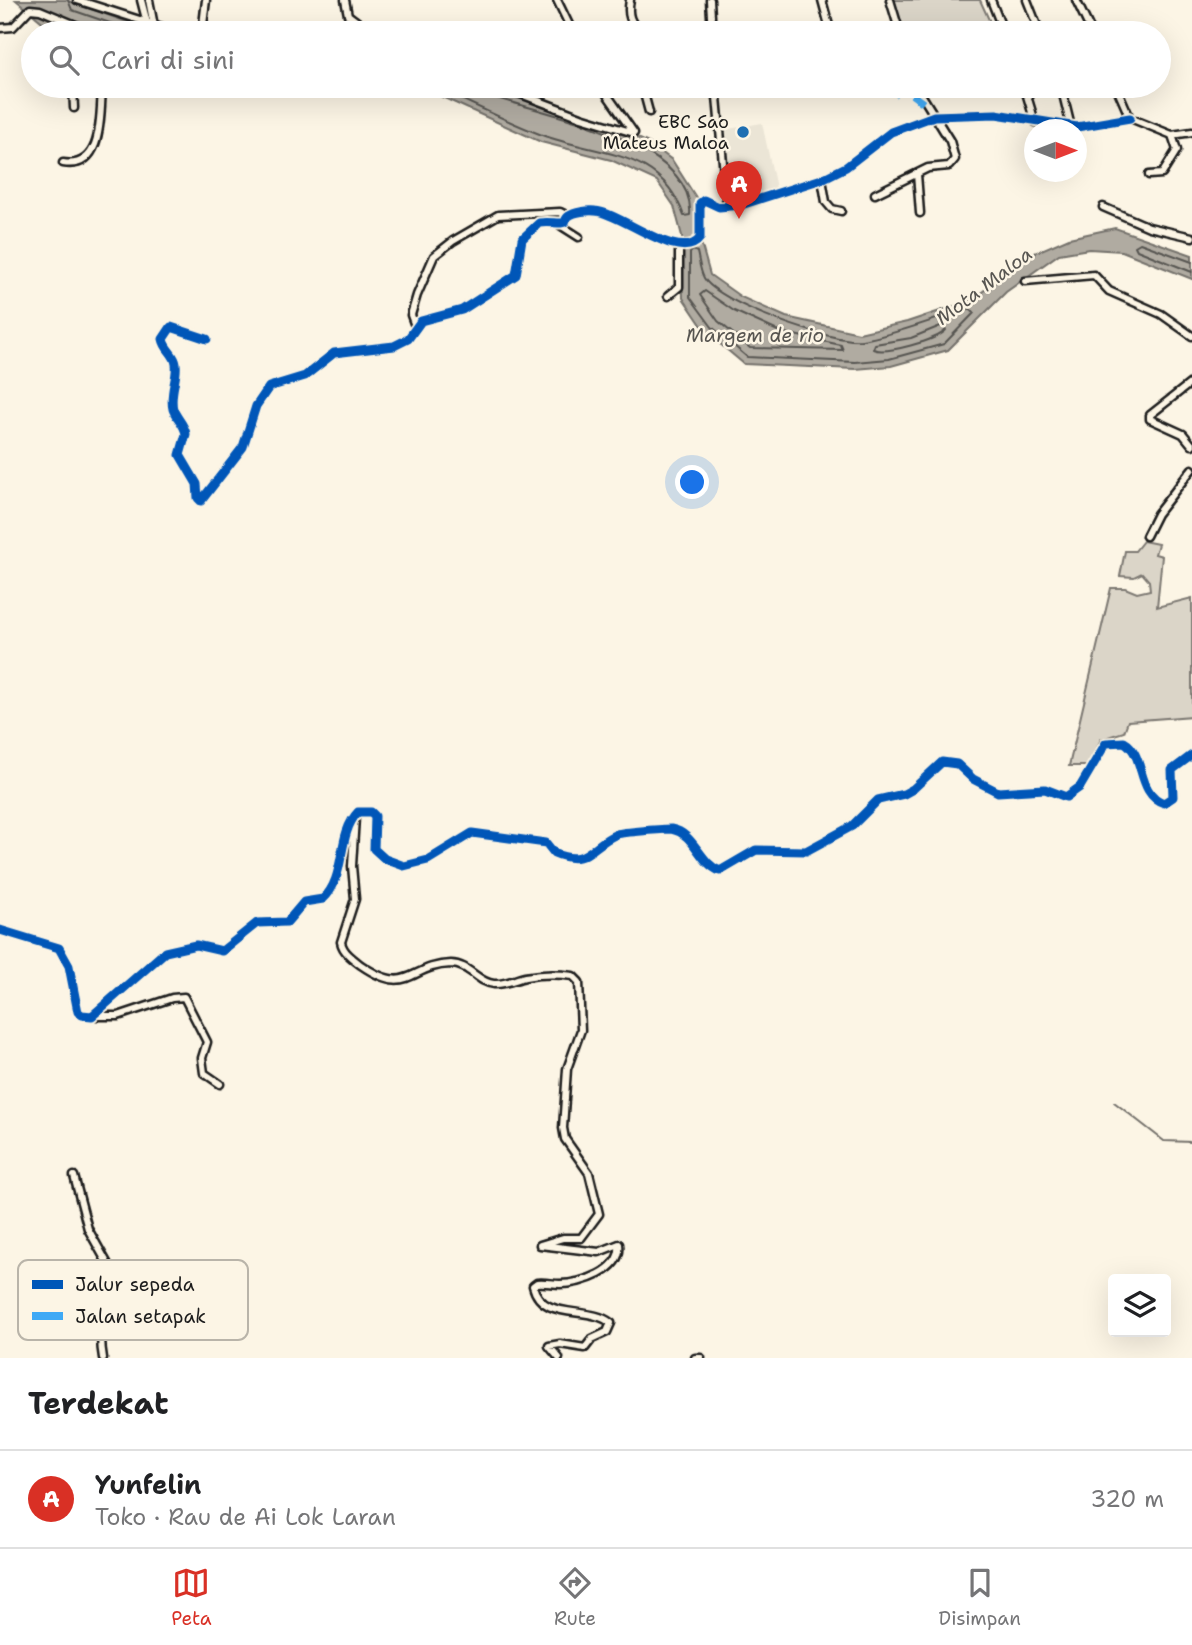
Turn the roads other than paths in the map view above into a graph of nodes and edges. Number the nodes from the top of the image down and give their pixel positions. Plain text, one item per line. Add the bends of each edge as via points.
1 (77, 0) edge
2 (141, 0) edge
3 (149, 0) edge
4 (206, 0) edge
5 (345, 0) edge
6 (557, 0) edge
7 (630, 0) edge
8 (709, 0) edge
9 (822, 0) edge
10 (890, 0) edge
11 (991, 0) edge
12 (1027, 0) edge
13 (1076, 0) edge
14 (65, 21) edge
15 (138, 21) edge
16 (149, 21) edge
17 (150, 21) edge
18 (203, 21) edge
19 (356, 21) edge
20 (567, 21) edge
21 (630, 21) edge
22 (711, 21) edge
23 (828, 21) edge
24 (896, 21) edge
25 (999, 21) edge
26 (1035, 21) edge
27 (1086, 21) edge
28 (0, 28) edge
29 (74, 98) edge
30 (101, 98) edge
31 (531, 98) edge
32 (609, 98) edge
33 (645, 98) edge
34 (717, 98) edge
35 (923, 98) edge
36 (1028, 98) edge
37 (1064, 98) edge
38 (1121, 98) edge
39 (74, 108) dead end
40 (649, 112) dead end
41 (934, 116) junction
42 (1130, 118) junction
43 (1034, 119) edge
44 (1069, 119) edge
45 (1024, 120) edge
46 (1087, 125) edge
47 (1192, 132) edge
48 (1172, 135) junction
49 (63, 163) dead end
50 (917, 174) junction
51 (1149, 174) dead end
52 (822, 179) junction
53 (875, 194) dead end
54 (727, 207) junction
55 (1103, 207) dead end
56 (841, 211) dead end
57 (920, 214) dead end
58 (568, 216) junction
59 (556, 222) junction
60 (579, 237) dead end
61 (1192, 237) edge
62 (679, 246) junction
63 (1025, 281) dead end
64 (668, 296) dead end
65 (415, 326) junction
66 (1192, 337) edge
67 (207, 339) dead end
68 (1192, 382) edge
69 (1192, 444) edge
70 (1192, 469) edge
71 (1146, 536) dead end
72 (1192, 755) edge
73 (355, 816) junction
74 (0, 930) edge
75 (92, 1016) junction
76 (220, 1084) dead end
77 (74, 1176) dead end
78 (105, 1260) edge
79 (103, 1340) edge
80 (103, 1358) edge
81 (559, 1358) edge
82 (695, 1358) edge
83 (701, 1358) edge

1 - 15 street
2 - 16 street
3 - 17 street
4 - 18 street
5 - 19 street via 348,15
6 - 20 street
7 - 21 street
8 - 22 street
9 - 23 street
10 - 24 street
11 - 25 street
12 - 26 street
13 - 27 street
14 - 28 street via 30,9 13,27
29 - 39 street
30 - 49 street via 98,136 88,158 79,164
31 - 32 street via 634,134
33 - 40 street
34 - 54 street
35 - 41 street
36 - 43 street
37 - 44 street
38 - 42 street
41 - 45 street via 996,114
41 - 50 street via 955,159 949,166
41 - 52 street via 891,132 846,167
42 - 46 street
42 - 48 street
47 - 48 street
48 - 51 street via 1177,150 1173,159 1162,174
50 - 53 street
50 - 57 street
52 - 54 street
52 - 56 street via 826,202
54 - 62 street via 704,200 700,203 699,238 696,243
55 - 61 street via 1149,227
58 - 59 street via 566,221
58 - 62 street via 604,212
58 - 65 street via 559,212 498,215 453,241 434,256 411,315
59 - 60 street
59 - 65 street via 530,228 522,239 516,275 510,280 462,310 425,318
62 - 64 street via 679,287
63 - 66 street via 1094,275 1109,291 1161,314
65 - 67 street via 408,339 394,345 334,354 305,376 269,387 256,406 243,447 201,501 180,455 186,434 173,407 177,366 163,339 171,327
68 - 69 street via 1151,411 1150,419 1183,434
70 - 71 street
72 - 73 street via 1172,771 1173,797 1164,803 1153,799 1134,750 1124,741 1105,743 1080,787 1066,797 1037,788 998,792 957,764 942,762 913,789 878,800 852,826 806,851 756,850 720,871 684,834 663,829 614,835 575,858 554,853 539,841 472,833 428,860 404,866 374,849 375,816 371,812
73 - 75 street via 335,880 323,899 304,902 286,922 257,923 227,950 196,945 164,952
73 - 81 street via 355,899 341,942 355,961 390,980 401,981 450,964 497,985 523,977 562,974 579,982 581,1030 568,1069 564,1128 565,1139 589,1173 599,1214 581,1238 540,1245 599,1252 619,1244 620,1250 615,1263 588,1278 533,1286 542,1300 565,1313 597,1315 611,1324 585,1348 549,1346
74 - 75 street via 59,948 69,966 78,1012
75 - 76 street via 118,1016 184,997 206,1042 204,1073
77 - 78 street via 88,1229
79 - 80 street
82 - 83 street

